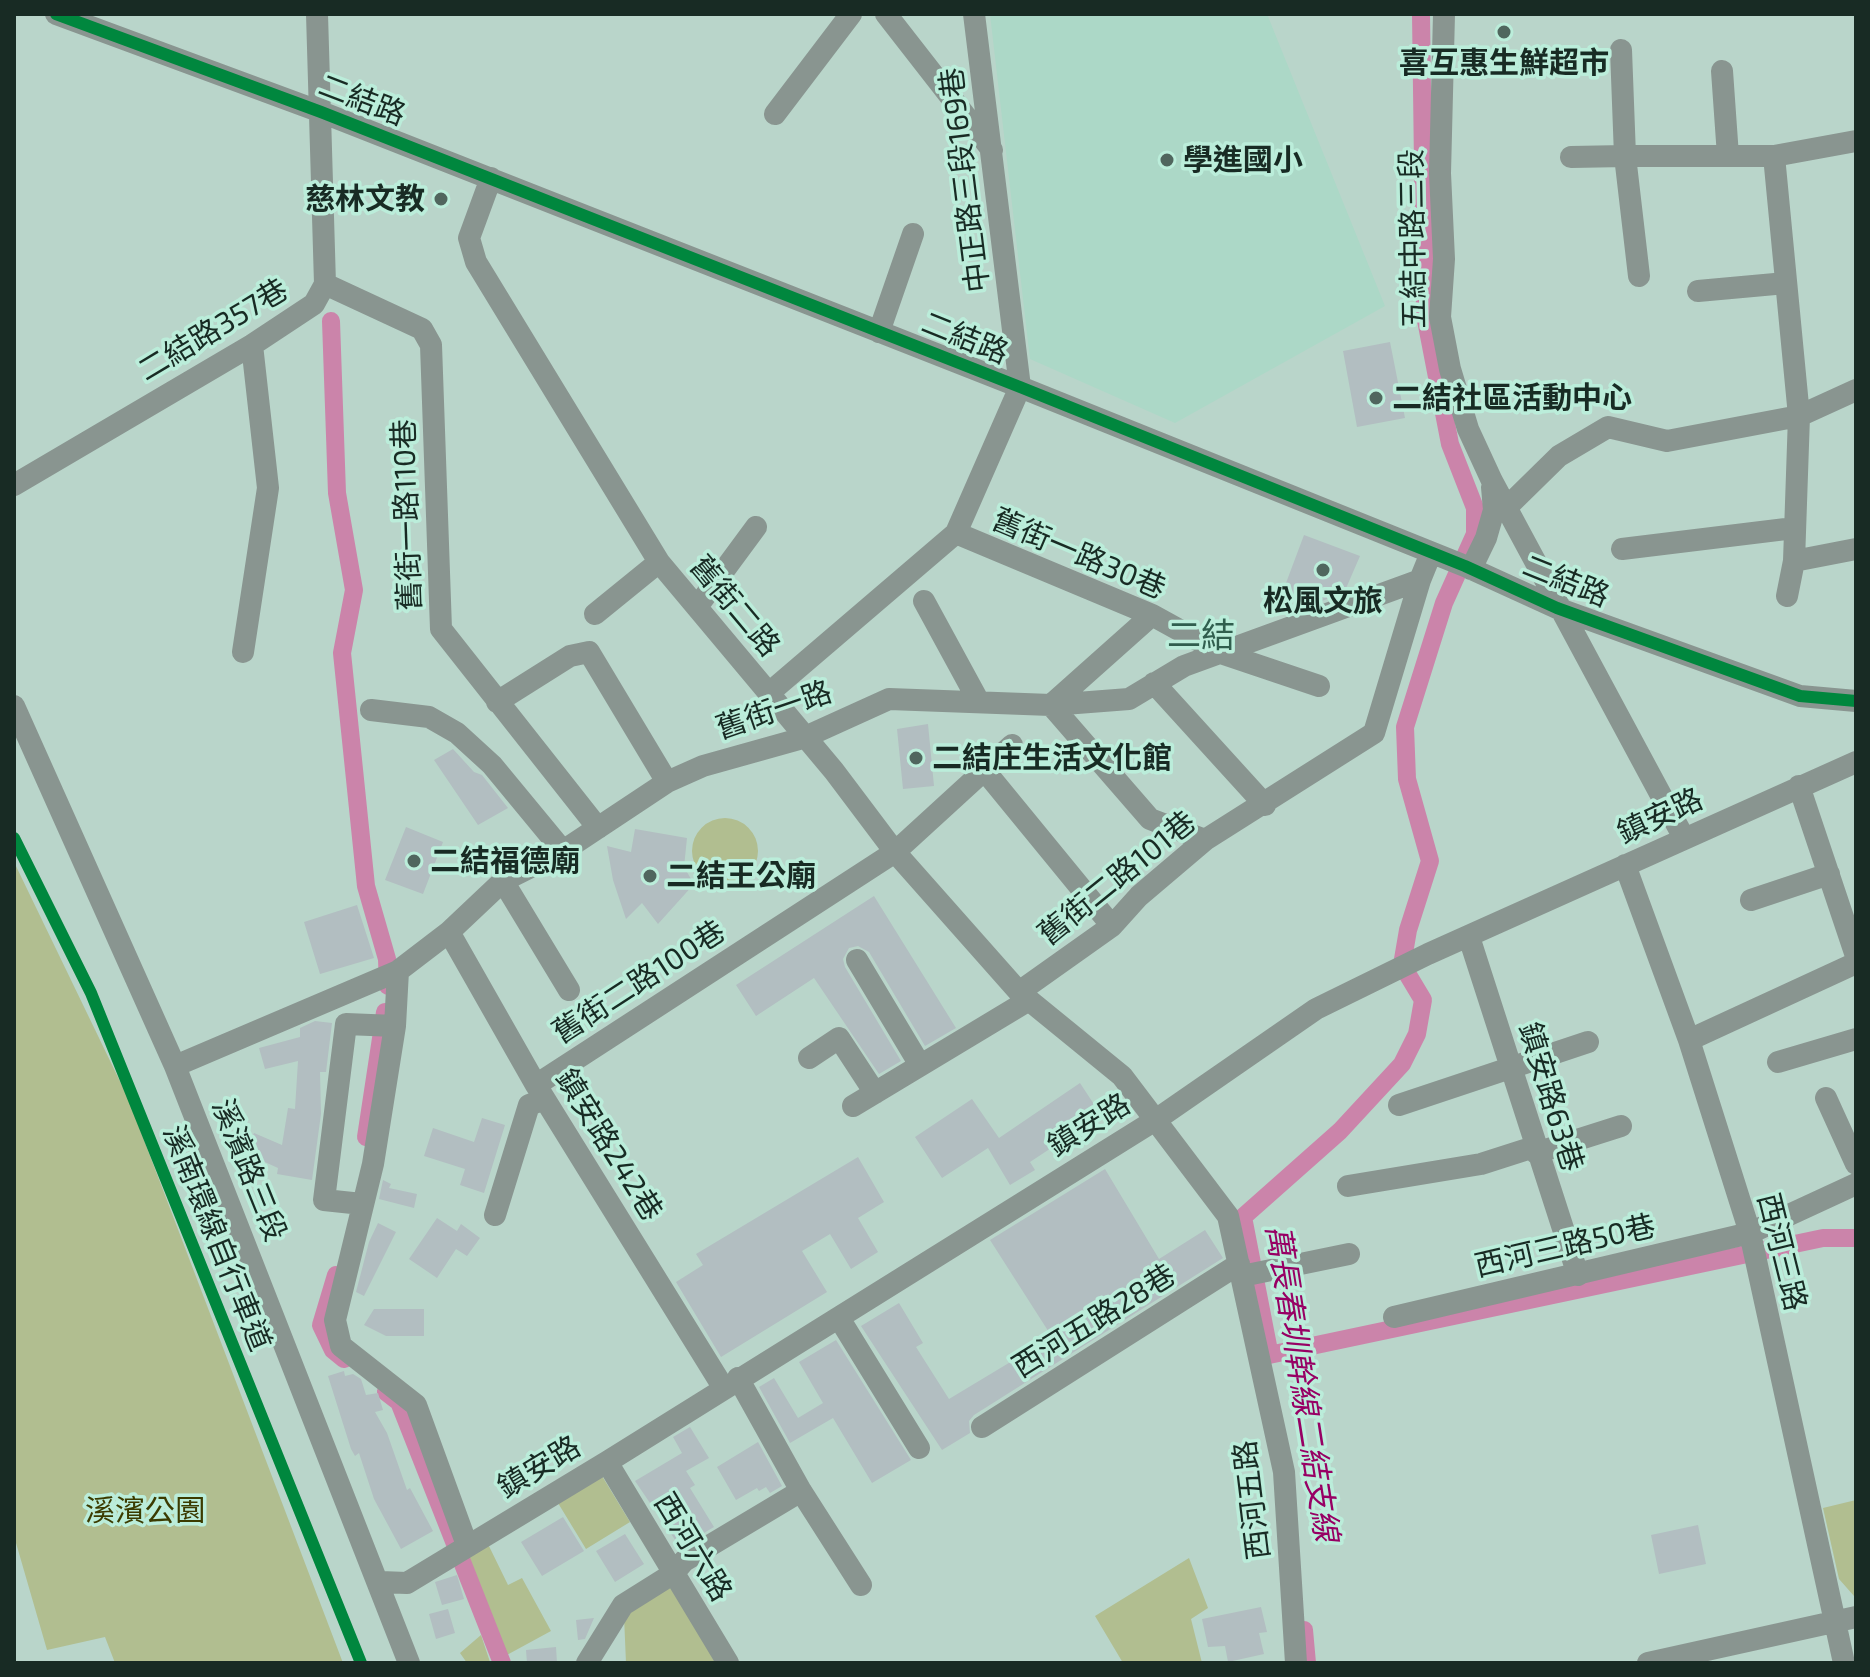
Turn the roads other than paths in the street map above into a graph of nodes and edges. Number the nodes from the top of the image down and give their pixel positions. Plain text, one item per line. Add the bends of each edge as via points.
1 (56, 14) edge
2 (317, 14) edge
3 (851, 14) edge
4 (886, 14) edge
5 (974, 14) edge
6 (1444, 14) edge
7 (1621, 50) dead end
8 (1722, 71) dead end
9 (321, 112) junction
10 (775, 114) dead end
11 (1856, 141) edge
12 (993, 151) junction
13 (1625, 156) junction
14 (1728, 156) junction
15 (1774, 156) junction
16 (1571, 157) dead end
17 (491, 178) junction
18 (913, 234) dead end
19 (1639, 276) dead end
20 (1786, 283) junction
21 (334, 289) junction
22 (1698, 291) dead end
23 (879, 332) junction
24 (252, 345) junction
25 (1020, 387) junction
26 (1856, 390) edge
27 (1799, 416) junction
28 (1492, 481) junction
29 (14, 485) edge
30 (1507, 507) junction
31 (756, 527) dead end
32 (1794, 528) junction
33 (956, 533) junction
34 (1622, 549) dead end
35 (1856, 549) edge
36 (1794, 561) junction
37 (659, 562) junction
38 (1454, 562) junction
39 (1420, 580) junction
40 (1787, 596) dead end
41 (924, 601) dead end
42 (697, 607) junction
43 (1557, 608) junction
44 (595, 614) dead end
45 (1152, 615) junction
46 (243, 652) dead end
47 (1221, 653) junction
48 (1154, 683) junction
49 (1319, 686) dead end
50 (769, 693) junction
51 (1856, 701) edge
52 (497, 702) junction
53 (979, 702) junction
54 (1051, 705) junction
55 (14, 706) edge
56 (371, 710) dead end
57 (803, 738) junction
58 (1012, 745) dead end
59 (1856, 763) edge
60 (985, 771) junction
61 (667, 782) junction
62 (1799, 786) junction
63 (1265, 805) junction
64 (598, 828) junction
65 (1684, 838) junction
66 (1205, 840) junction
67 (563, 851) junction
68 (895, 852) junction
69 (1625, 865) junction
70 (1829, 874) junction
71 (503, 881) junction
72 (1751, 900) dead end
73 (1112, 926) junction
74 (449, 932) junction
75 (1469, 937) junction
76 (1856, 956) edge
77 (857, 960) dead end
78 (1856, 963) edge
79 (398, 971) junction
80 (569, 990) dead end
81 (1024, 996) junction
82 (395, 1026) junction
83 (1856, 1039) edge
84 (1689, 1040) junction
85 (1588, 1042) dead end
86 (809, 1058) dead end
87 (1778, 1062) dead end
88 (920, 1065) junction
89 (175, 1066) junction
90 (1511, 1070) junction
91 (540, 1092) junction
92 (875, 1093) junction
93 (1826, 1098) dead end
94 (1399, 1105) dead end
95 (853, 1106) dead end
96 (1157, 1119) junction
97 (1621, 1126) dead end
98 (1535, 1150) junction
99 (1856, 1164) edge
100 (1856, 1184) edge
101 (1348, 1186) dead end
102 (362, 1204) junction
103 (495, 1215) dead end
104 (1750, 1233) junction
105 (1349, 1254) dead end
106 (1240, 1270) junction
107 (1578, 1275) junction
108 (1394, 1317) dead end
109 (839, 1318) junction
110 (730, 1382) junction
111 (982, 1427) dead end
112 (919, 1448) dead end
113 (607, 1462) junction
114 (801, 1491) junction
115 (467, 1545) junction
116 (674, 1573) junction
117 (380, 1582) junction
118 (861, 1585) dead end
119 (1846, 1620) edge
120 (409, 1663) edge
121 (587, 1663) edge
122 (728, 1663) edge
123 (1296, 1663) edge
124 (1648, 1663) edge
125 (1844, 1663) edge

1 - 9 street, 二結路
2 - 9 street, 二結路357巷
3 - 10 street
4 - 12 street
5 - 12 street, 中正路三段169巷
6 - 28 street, 五結中路三段 via 1440,317 1468,429
7 - 13 street
8 - 14 street
9 - 17 street, 二結路
9 - 21 street, 二結路357巷
11 - 15 street
12 - 25 street, 中正路三段169巷
13 - 14 street
13 - 16 street
13 - 19 street
14 - 15 street
15 - 20 street
17 - 23 street, 二結路
17 - 37 street, 舊街二路 via 469,238 476,262
18 - 23 street
20 - 22 street
20 - 27 street
21 - 24 street, 二結路357巷
21 - 52 street, 舊街一路110巷 via 422,329 431,345 441,629
23 - 25 street, 二結路
24 - 29 street, 二結路357巷
24 - 46 street via 268,488
25 - 33 street
25 - 38 street, 二結路
26 - 27 street
27 - 30 street via 1667,441 1608,427 1559,456
27 - 32 street
28 - 30 street, 五結中路三段
28 - 38 street via 1494,510 1486,538
30 - 43 street, 五結中路三段
31 - 42 street
32 - 34 street
32 - 36 street
33 - 45 street, 舊街一路30巷
33 - 50 street
35 - 36 street
36 - 40 street
37 - 42 street, 舊街二路
37 - 44 street
38 - 39 street
38 - 43 street, 二結路
39 - 47 street, 舊街一路
39 - 63 street, 舊街二路101巷 via 1374,733
41 - 53 street
42 - 50 street, 舊街二路
43 - 51 street, 二結路 via 1800,696
43 - 65 street, 五結中路三段
45 - 47 street, 舊街一路30巷
45 - 54 street
47 - 48 street, 舊街一路
47 - 49 street, 舊街一路30巷
48 - 54 street, 舊街一路 via 1129,699
48 - 63 street
50 - 57 street, 舊街二路
52 - 61 street via 570,656 589,652
52 - 64 street, 舊街一路110巷
53 - 54 street, 舊街一路
53 - 57 street, 舊街一路 via 889,699
54 - 66 street via 1150,819
55 - 89 street, 溪濱路三段
56 - 67 street via 429,717 457,733 492,765
57 - 61 street, 舊街一路 via 703,766
57 - 68 street, 舊街二路
58 - 60 street, 舊街二路100巷
59 - 62 street, 鎮安路
60 - 68 street, 舊街二路100巷
60 - 73 street
61 - 64 street, 舊街一路
62 - 65 street, 鎮安路
62 - 70 street
63 - 66 street, 舊街二路101巷
64 - 67 street, 舊街一路
65 - 69 street, 鎮安路
66 - 73 street, 舊街二路101巷
67 - 71 street, 舊街一路
68 - 81 street, 舊街二路
68 - 91 street, 舊街二路100巷
69 - 75 street, 鎮安路
69 - 84 street, 西河三路
70 - 72 street
70 - 76 street
71 - 74 street, 舊街一路
71 - 80 street
73 - 81 street, 舊街二路101巷
74 - 79 street, 舊街一路
74 - 91 street, 鎮安路242巷
75 - 90 street, 鎮安路63巷
75 - 96 street, 鎮安路 via 1316,1009
77 - 88 street
78 - 84 street
79 - 82 street
79 - 89 street, 舊街一路
81 - 88 street, 舊街二路101巷
81 - 96 street, 舊街二路 via 1122,1076
82 - 102 street
82 - 102 street via 346,1024 324,1200
83 - 87 street
84 - 104 street, 西河三路
85 - 90 street
86 - 92 street via 839,1038
88 - 92 street, 舊街二路101巷
89 - 117 street, 溪濱路三段
90 - 94 street
90 - 98 street, 鎮安路63巷
91 - 103 street, 舊街二路100巷 via 529,1105
91 - 110 street, 鎮安路242巷
92 - 95 street, 舊街二路101巷
93 - 99 street
96 - 106 street, 西河五路 via 1228,1216
96 - 109 street, 鎮安路
97 - 98 street
98 - 101 street
98 - 107 street, 鎮安路63巷
100 - 104 street, 西河三路50巷
102 - 115 street via 335,1320 341,1346 416,1405
104 - 107 street, 西河三路50巷
104 - 119 street, 西河三路
105 - 106 street via 1265,1271
106 - 111 street, 西河五路28巷
106 - 123 street, 西河五路 via 1284,1472
107 - 108 street, 西河三路50巷
109 - 110 street, 鎮安路
109 - 112 street
110 - 113 street, 鎮安路
110 - 114 street, 鎮安路242巷
113 - 115 street, 鎮安路
113 - 116 street, 西河六路
114 - 116 street via 684,1561
114 - 118 street, 鎮安路242巷
115 - 117 street, 鎮安路 via 407,1583
116 - 121 street via 623,1605
116 - 122 street, 西河六路
117 - 120 street, 溪濱路三段
119 - 124 street
119 - 125 street, 西河三路

